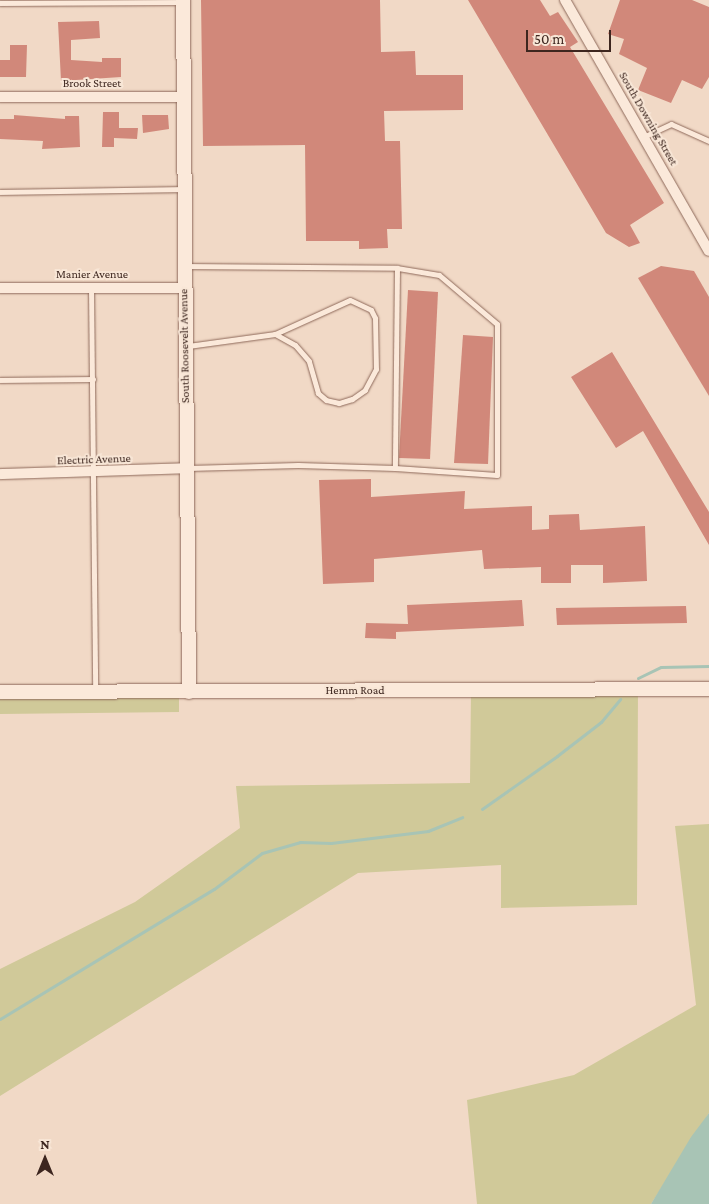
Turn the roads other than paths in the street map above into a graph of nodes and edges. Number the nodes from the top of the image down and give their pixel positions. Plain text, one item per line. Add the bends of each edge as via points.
1 (565, 0) edge
2 (183, 1) edge
3 (0, 3) edge
4 (184, 96) junction
5 (0, 97) edge
6 (643, 137) junction
7 (709, 141) edge
8 (184, 190) junction
9 (0, 192) edge
10 (709, 251) edge
11 (184, 266) junction
12 (397, 268) junction
13 (0, 288) edge
14 (91, 288) junction
15 (184, 288) junction
16 (275, 334) junction
17 (185, 346) junction
18 (93, 379) junction
19 (0, 380) edge
20 (188, 468) junction
21 (395, 468) junction
22 (0, 474) edge
23 (94, 474) junction
24 (709, 689) edge
25 (0, 692) edge
26 (95, 692) junction
27 (189, 692) junction

1 - 6 street, South Downing Street
2 - 3 lane
2 - 4 street, South Roosevelt Avenue
4 - 5 street, Brook Street
4 - 8 street, South Roosevelt Avenue
6 - 7 lane via 671,124
6 - 10 street, South Downing Street
8 - 9 lane
8 - 11 street, South Roosevelt Avenue
11 - 12 lane
11 - 15 street, South Roosevelt Avenue
12 - 21 lane
12 - 21 lane via 439,276 497,324 497,475
13 - 14 street, Manier Avenue
14 - 15 street, Manier Avenue
14 - 18 lane
15 - 17 street, South Roosevelt Avenue
16 - 16 lane via 336,304 350,300 359,302 375,318 376,369 364,390 352,399 339,403 326,400 318,393 309,360 295,346
16 - 17 lane
17 - 20 street, South Roosevelt Avenue
18 - 19 lane
18 - 23 lane
20 - 21 lane via 298,465
20 - 23 street, Electric Avenue
20 - 27 street, South Roosevelt Avenue
22 - 23 street, Electric Avenue
23 - 26 lane
24 - 27 street, Hemm Road
25 - 26 street, Hemm Road
26 - 27 street, Hemm Road

